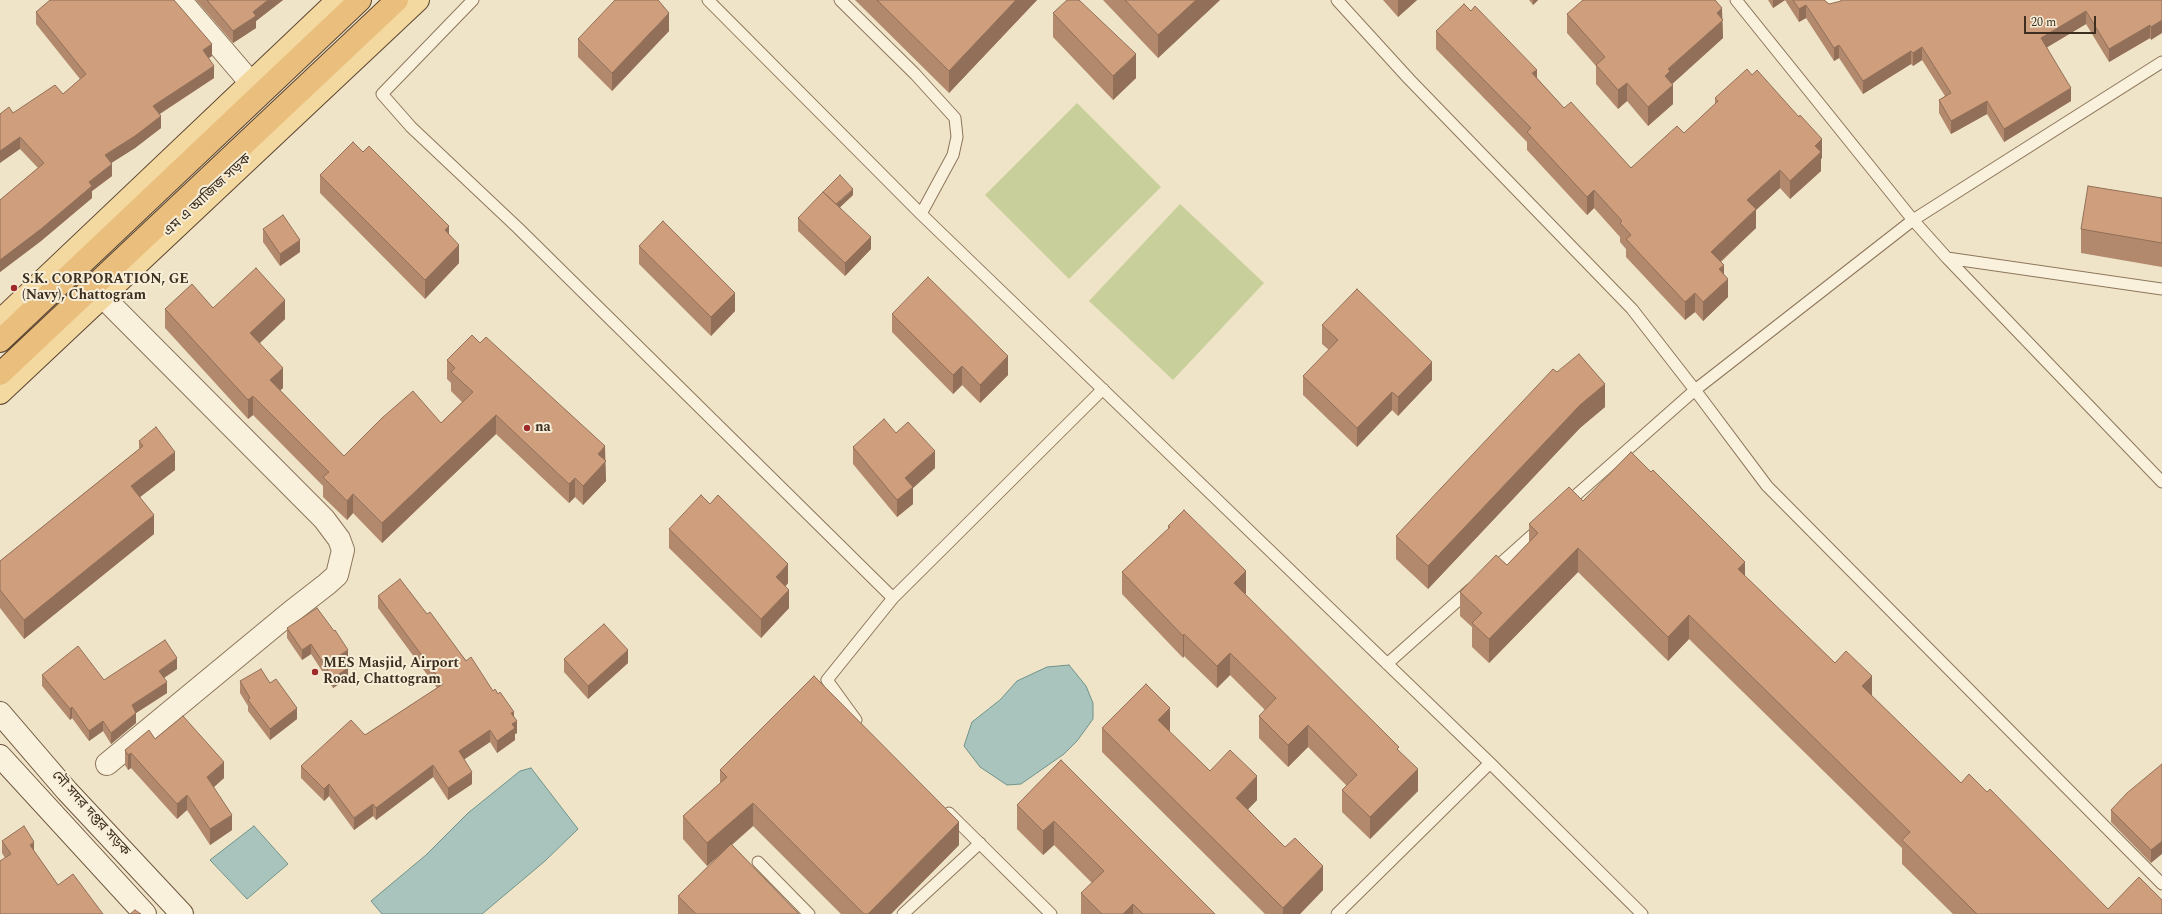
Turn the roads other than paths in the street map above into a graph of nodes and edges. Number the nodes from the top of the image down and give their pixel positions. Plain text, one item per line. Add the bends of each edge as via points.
1 (180, 0) edge
2 (338, 0) edge
3 (360, 0) edge
4 (398, 0) edge
5 (418, 0) edge
6 (473, 0) edge
7 (708, 0) edge
8 (840, 0) edge
9 (1337, 0) edge
10 (1736, 0) edge
11 (2162, 62) edge
12 (251, 83) junction
13 (921, 214) junction
14 (1913, 220) junction
15 (1947, 258) junction
16 (2162, 289) edge
17 (102, 296) junction
18 (0, 321) edge
19 (0, 341) edge
20 (0, 374) edge
21 (1103, 389) junction
22 (1695, 390) junction
23 (0, 393) edge
24 (2162, 482) edge
25 (1559, 511) edge
26 (1547, 521) edge
27 (893, 598) junction
28 (1387, 664) junction
29 (0, 713) edge
30 (864, 728) edge
31 (0, 756) edge
32 (1490, 763) junction
33 (106, 764) dead end
34 (941, 805) edge
35 (980, 843) junction
36 (758, 862) dead end
37 (2162, 884) edge
38 (145, 914) edge
39 (182, 914) edge
40 (809, 914) edge
41 (904, 914) edge
42 (1051, 914) edge
43 (1337, 914) edge
44 (1642, 914) edge

1 - 12 street
2 - 12 main road
3 - 19 highway
4 - 20 highway
5 - 17 main road, এম এ আজিজ সড়ক
6 - 27 lane via 382,94 411,127 518,228
7 - 13 lane
8 - 13 lane via 915,74 955,118 957,137 953,155
9 - 22 lane via 1409,79 1632,309
10 - 14 lane
11 - 14 lane
12 - 18 main road
13 - 21 lane
14 - 15 lane
14 - 22 lane
15 - 16 lane
15 - 24 lane
17 - 23 main road, এম এ আজিজ সড়ক
17 - 33 street via 324,519 340,539 343,550 337,575
21 - 27 lane
21 - 28 lane
22 - 25 lane
22 - 37 lane via 1767,486
26 - 28 lane
27 - 30 lane via 827,680 852,717
28 - 32 lane
29 - 39 street, নৌ সদর দপ্তর সড়ক via 67,791
31 - 38 street, নৌ সদর দপ্তর সড়ক
32 - 43 lane
32 - 44 lane
34 - 35 lane
35 - 41 lane
35 - 42 lane
36 - 40 lane

